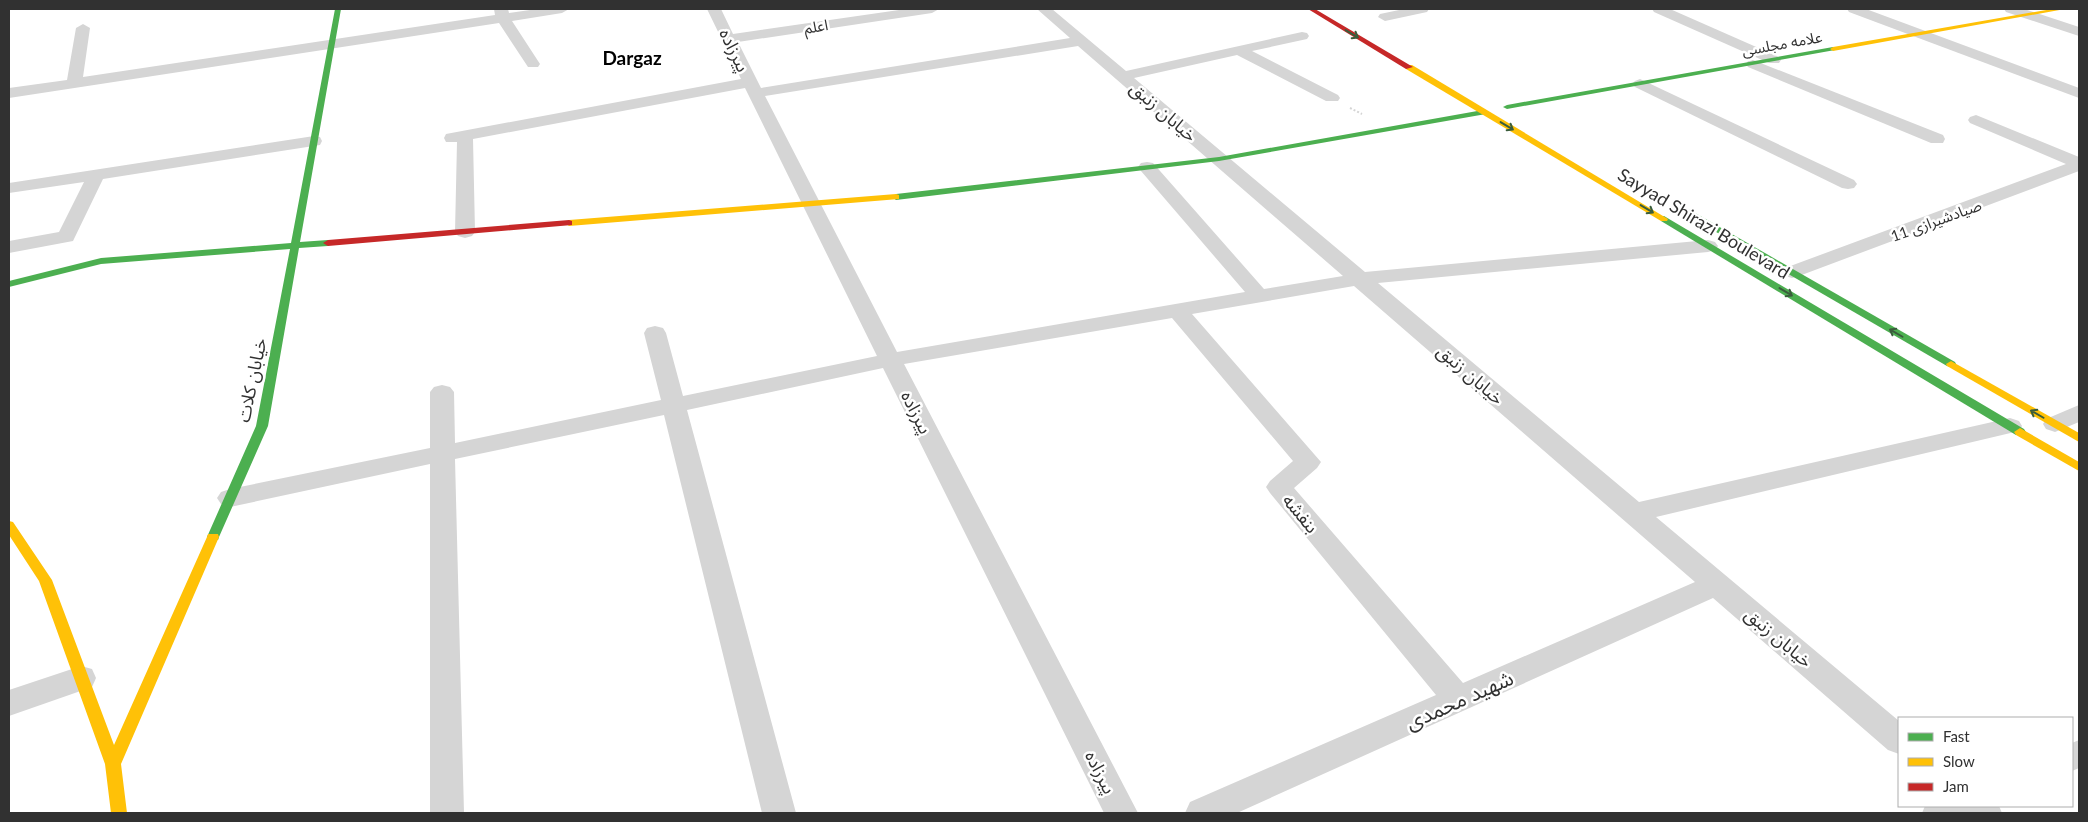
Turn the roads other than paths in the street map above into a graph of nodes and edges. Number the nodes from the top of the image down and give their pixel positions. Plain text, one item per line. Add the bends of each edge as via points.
1 (338, 9) edge
2 (562, 9) edge
3 (714, 9) edge
4 (932, 9) edge
5 (1044, 9) edge
6 (1310, 9) edge
7 (1422, 9) edge
8 (1659, 9) edge
9 (1854, 9) edge
10 (2011, 9) edge
11 (2062, 9) edge
12 (502, 13) edge
13 (2028, 15) junction
14 (1385, 18) dead end
15 (83, 28) dead end
16 (2079, 32) edge
17 (1922, 34) junction
18 (1302, 36) dead end
19 (729, 39) junction
20 (1081, 41) junction
21 (331, 44) junction
22 (1238, 50) junction
23 (1774, 60) junction
24 (533, 64) dead end
25 (1753, 64) junction
26 (1123, 76) junction
27 (74, 83) junction
28 (1640, 84) junction
29 (753, 88) junction
30 (2079, 92) edge
31 (9, 93) edge
32 (1332, 98) dead end
33 (1503, 105) junction
34 (1483, 112) junction
35 (1525, 117) dead end
36 (1976, 120) dead end
37 (1937, 139) dead end
38 (314, 141) junction
39 (1219, 159) junction
40 (2079, 164) edge
41 (1147, 167) junction
42 (96, 175) junction
43 (1848, 184) dead end
44 (9, 188) edge
45 (1663, 197) dead end
46 (810, 203) junction
47 (465, 232) junction
48 (294, 246) junction
49 (1708, 246) junction
50 (9, 248) edge
51 (1792, 272) junction
52 (1360, 278) junction
53 (9, 284) edge
54 (1259, 296) junction
55 (1177, 310) junction
56 (655, 333) dead end
57 (890, 360) junction
58 (442, 392) dead end
59 (674, 406) junction
60 (2079, 413) edge
61 (2055, 424) junction
62 (2010, 426) junction
63 (2079, 438) edge
64 (443, 454) junction
65 (2079, 467) edge
66 (230, 498) junction
67 (1633, 513) junction
68 (9, 525) edge
69 (1717, 584) junction
70 (81, 678) junction
71 (1458, 699) junction
72 (9, 703) edge
73 (1898, 739) edge
74 (113, 764) junction
75 (1952, 807) edge
76 (120, 813) edge
77 (447, 813) edge
78 (779, 813) edge
79 (1122, 813) edge
80 (1202, 813) edge
81 (1939, 813) edge

1 - 21 street, خیابان کلات
2 - 12 street
3 - 19 street, پیرزاده
4 - 19 street, اعلم
5 - 20 street, خیابان زنبق
6 -> 34 street, Sayyad Shirazi Boulevard
7 - 14 street
8 - 23 street
9 - 17 street
10 - 13 street
11 - 13 street, علامه مجلسی
12 - 21 street
12 - 24 street
13 - 16 street
13 - 17 street, علامه مجلسی
15 - 27 street
17 - 23 street, علامه مجلسی
17 - 30 street
18 - 22 street
19 - 29 street, پیرزاده
20 - 26 street, خیابان زنبق
20 - 29 street
21 - 27 street
21 - 38 street, خیابان کلات
22 - 26 street
22 - 32 street
23 - 25 street, علامه مجلسی
25 - 28 street, علامه مجلسی
25 - 37 street
26 - 39 street, خیابان زنبق
27 - 31 street
28 - 33 street, علامه مجلسی
28 - 43 street
29 - 46 street, پیرزاده
29 - 47 street via 458,137
33 - 34 street, علامه مجلسی
33 - 35 street
34 - 39 street, علامه مجلسی
34 -> 49 street, Sayyad Shirazi Boulevard
36 - 40 street
38 - 42 street
38 - 48 street, خیابان کلات
39 - 41 street, علامه مجلسی
39 - 52 street, خیابان زنبق
40 - 51 street, صیادشیرازی 11
41 - 46 street, علامه مجلسی via 915,195
41 - 54 street
42 - 44 street
42 - 50 street via 66,237
45 - 51 street, Sayyad Shirazi Boulevard
46 - 47 street, علامه مجلسی
46 - 57 street, پیرزاده
47 - 48 street, علامه مجلسی
48 - 53 street, علامه مجلسی via 101,262
48 - 66 street, خیابان کلات via 262,426
49 - 52 street
49 -> 62 street, Sayyad Shirazi Boulevard
61 -> 51 street, Sayyad Shirazi Boulevard
52 - 54 street
52 - 67 street, خیابان زنبق
54 - 55 street
55 - 57 street
55 - 71 street, بنفشه via 1308,462 1279,487
56 - 59 street
57 - 59 street
57 - 79 street, پیرزاده
58 - 64 street
59 - 64 street
59 - 78 street
60 - 61 street
61 - 63 street, Sayyad Shirazi Boulevard
62 - 65 street, Sayyad Shirazi Boulevard
62 - 67 street
64 - 66 street
64 - 77 street
66 - 74 street, خیابان کلات
67 - 69 street, خیابان زنبق
68 - 70 street via 45,580
69 - 71 street, شهید محمدی
69 - 73 street, خیابان زنبق
70 - 72 street
70 - 74 street
71 - 80 street, شهید محمدی
74 - 76 street
75 - 81 street

